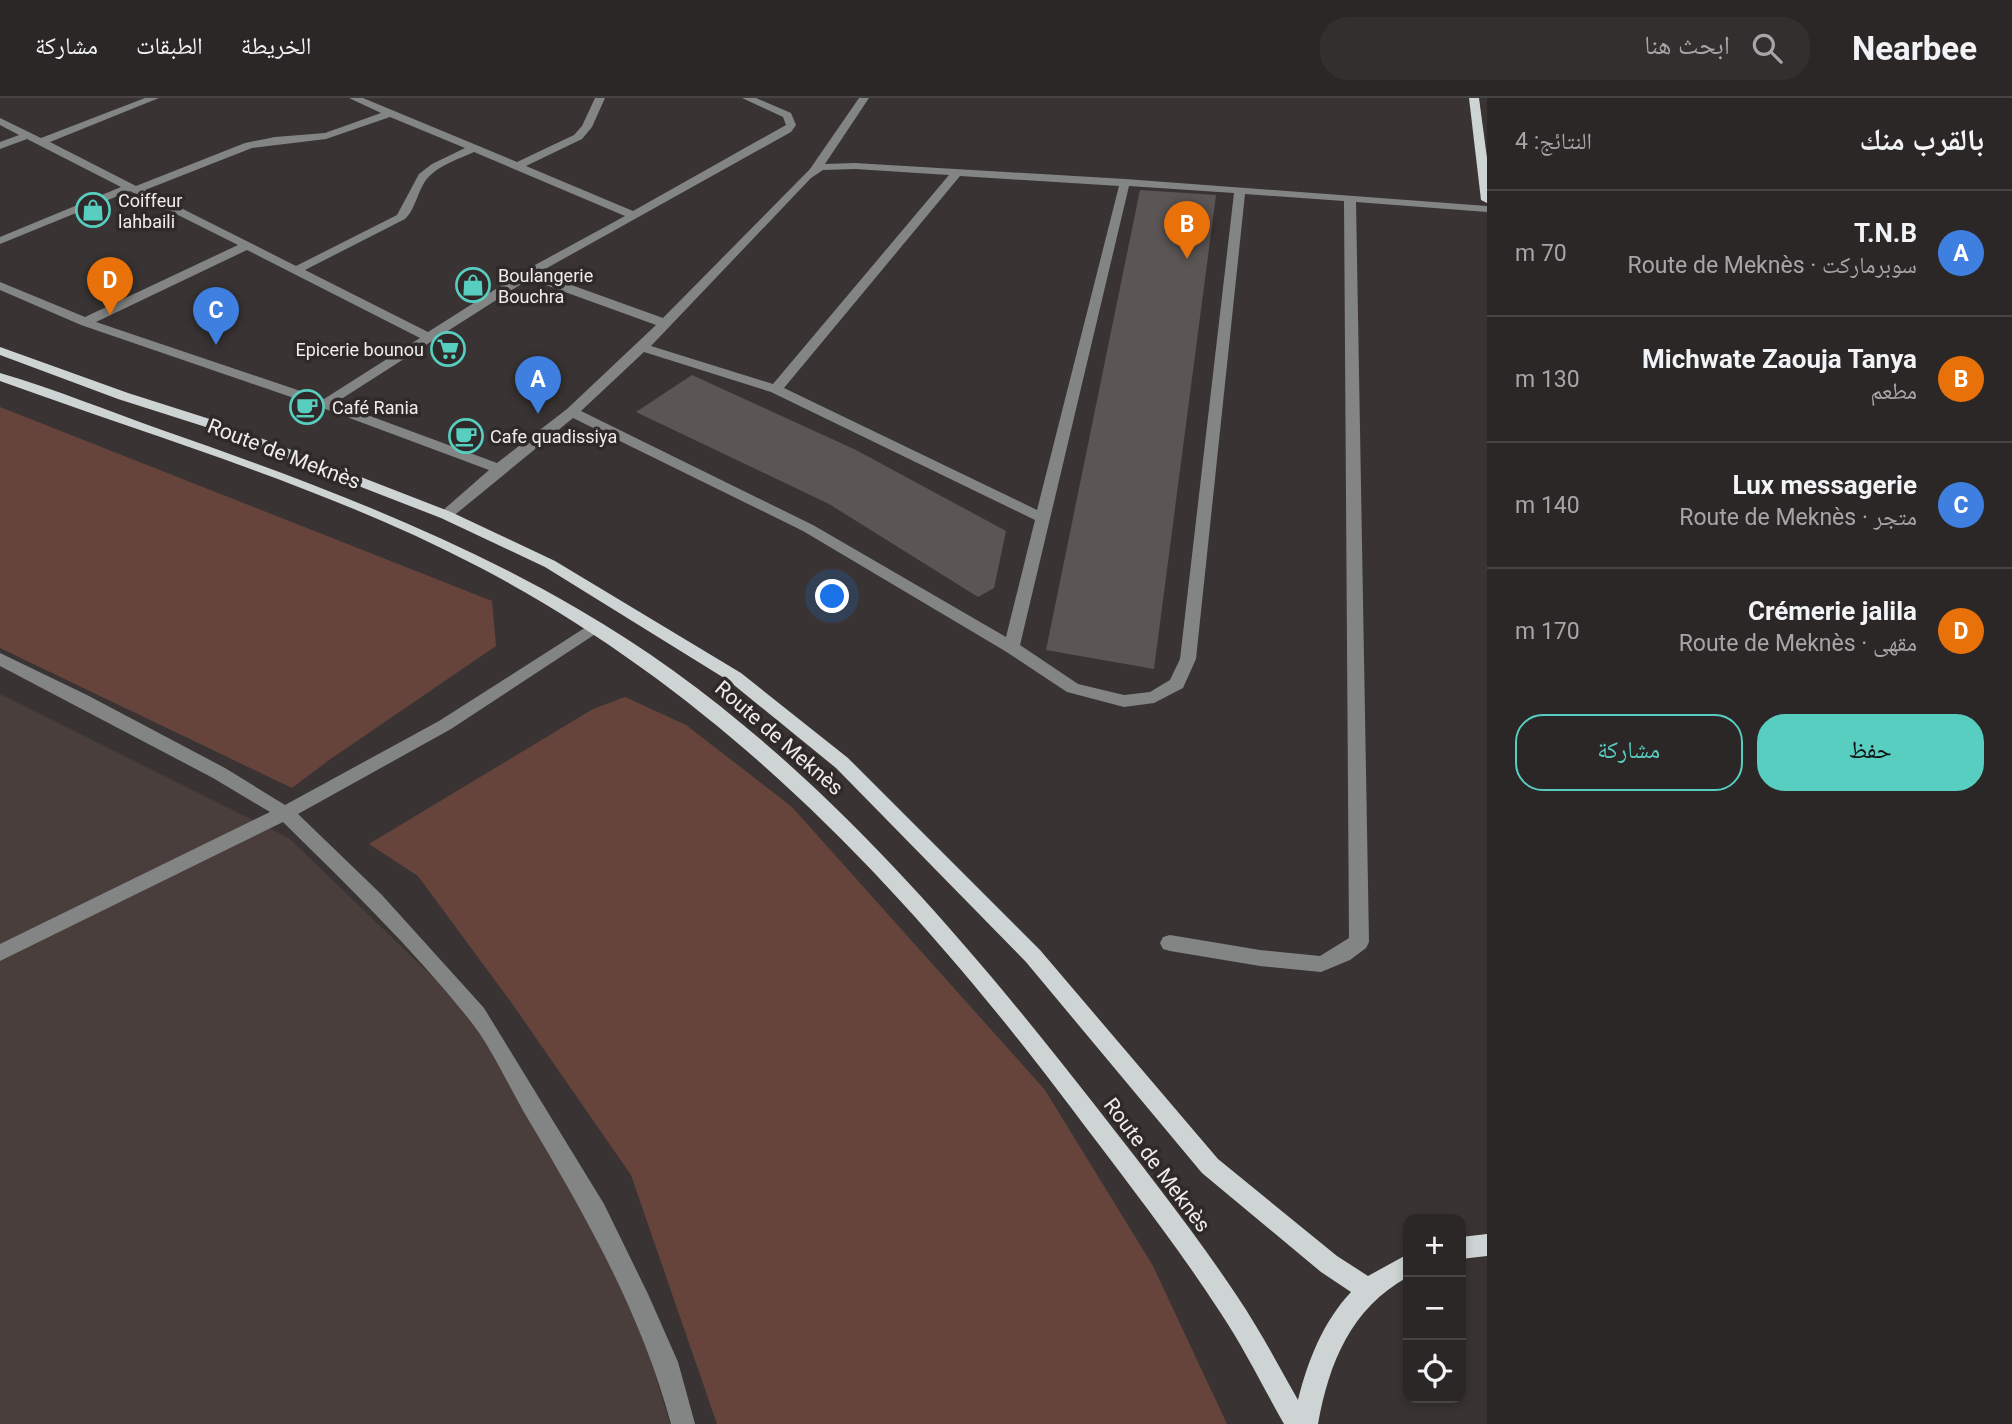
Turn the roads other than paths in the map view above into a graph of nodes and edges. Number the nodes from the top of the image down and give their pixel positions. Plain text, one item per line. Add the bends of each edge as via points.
1 (154, 98) edge
2 (355, 98) edge
3 (600, 98) edge
4 (747, 98) edge
5 (863, 98) edge
6 (1474, 98) edge
7 (391, 113) junction
8 (0, 121) edge
9 (27, 135) junction
10 (40, 142) junction
11 (0, 146) edge
12 (475, 148) junction
13 (518, 166) junction
14 (815, 170) junction
15 (956, 174) junction
16 (1125, 182) junction
17 (133, 189) junction
18 (1240, 190) junction
19 (1350, 199) junction
20 (1487, 200) edge
21 (1487, 209) edge
22 (633, 215) junction
23 (0, 242) edge
24 (246, 246) junction
25 (297, 270) junction
26 (528, 274) junction
27 (0, 286) edge
28 (85, 322) junction
29 (666, 324) junction
30 (428, 337) junction
31 (642, 347) junction
32 (0, 351) edge
33 (0, 377) edge
34 (776, 389) junction
35 (325, 404) junction
36 (572, 412) junction
37 (499, 469) junction
38 (446, 515) junction
39 (1043, 518) junction
40 (594, 627) junction
41 (1011, 648) junction
42 (0, 659) edge
43 (285, 813) junction
44 (1170, 943) dead end
45 (0, 953) edge
46 (1487, 1245) edge
47 (1466, 1247) edge
48 (1403, 1268) edge
49 (1369, 1290) junction
50 (683, 1424) edge
51 (1298, 1424) edge
52 (1306, 1424) edge

1 - 10 street
2 - 7 street
3 - 13 street via 578,138
4 - 22 street via 787,115 791,125
5 - 14 street
6 - 20 main road
7 - 12 street
7 - 17 street via 326,136 249,145
8 - 9 street
9 - 10 street
9 - 11 street
10 - 17 street
12 - 13 street
12 - 25 street via 426,173 401,218
13 - 22 street
14 - 15 street via 855,166
14 - 29 street
15 - 16 street
15 - 34 street
16 - 18 street
16 - 39 street
17 - 23 street
17 - 24 street
18 - 19 street
18 - 41 street via 1188,659 1177,684 1154,697 1124,701 1073,688
19 - 21 street
19 - 44 street via 1359,942 1321,964
22 - 26 street
24 - 25 street
24 - 28 street
25 - 30 street
26 - 29 street
26 - 30 street
27 - 28 street
28 - 35 street
29 - 31 street
30 - 35 street
31 - 34 street
31 - 36 street
32 - 38 main road, Route de Meknès via 214,425
33 - 40 main road, Route de Meknès via 201,448 413,531 486,565
34 - 39 street
35 - 37 street
36 - 37 street
36 - 41 street via 808,528
37 - 38 street
38 - 49 main road, Route de Meknès via 550,564 735,677 842,763 1033,956 1210,1166 1329,1264
39 - 41 street
40 - 43 street via 446,725
40 - 51 main road, Route de Meknès via 755,744 899,882 988,983 1222,1294
42 - 43 street via 208,767
43 - 45 street
43 - 50 street via 374,899 477,1014 596,1212 640,1302
46 - 47 main road
48 - 49 main road
49 - 52 main road via 1324,1351

